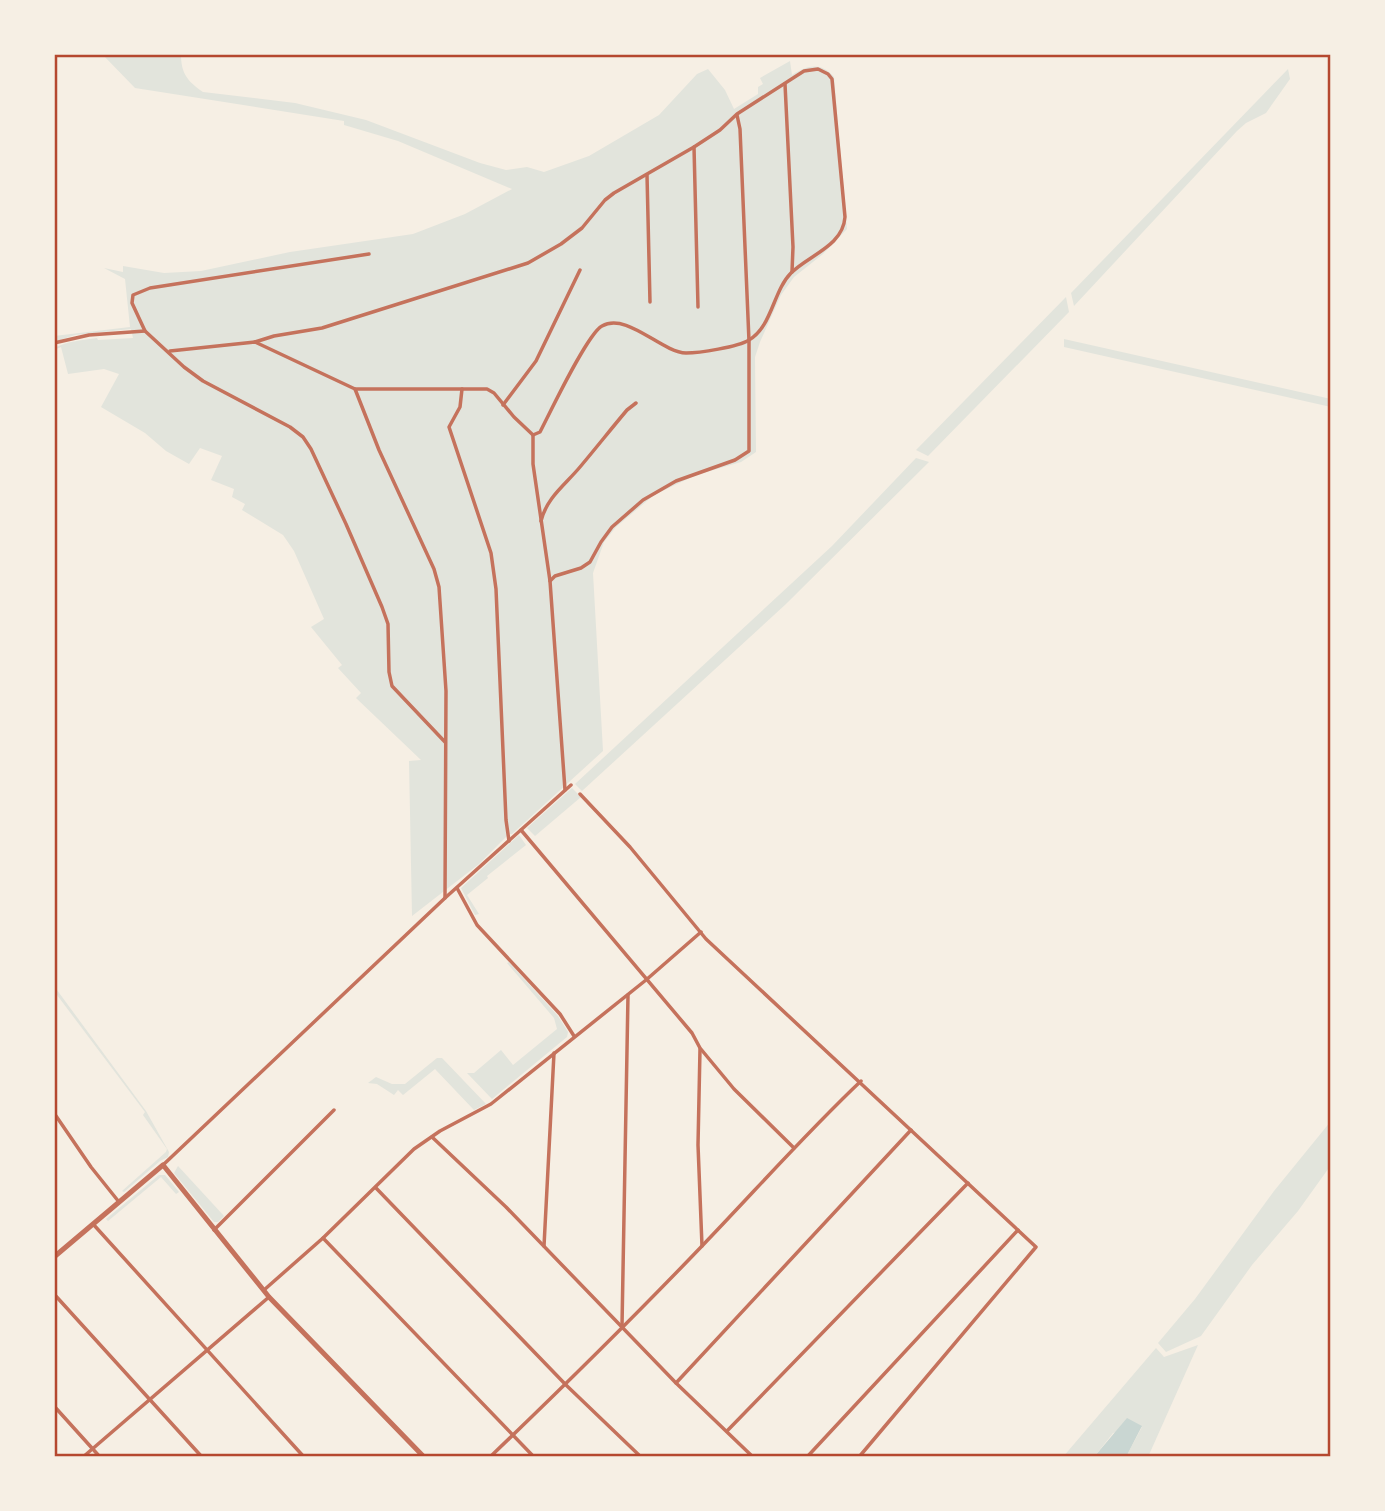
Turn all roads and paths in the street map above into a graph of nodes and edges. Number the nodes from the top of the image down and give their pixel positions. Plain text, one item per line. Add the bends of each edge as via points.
1 (785, 84) junction
2 (737, 114) junction
3 (694, 147) junction
4 (647, 175) junction
5 (369, 254) dead end
6 (580, 270) dead end
7 (792, 272) junction
8 (650, 302) dead end
9 (698, 307) dead end
10 (145, 331) junction
11 (749, 341) junction
12 (255, 342) junction
13 (54, 344) edge
14 (169, 351) junction
15 (462, 389) junction
16 (355, 390) junction
17 (636, 403) dead end
18 (503, 405) junction
19 (533, 435) junction
20 (537, 500) junction
21 (549, 502) junction
22 (541, 523) junction
23 (550, 581) junction
24 (445, 742) junction
25 (571, 785) dead end
26 (565, 790) junction
27 (580, 794) dead end
28 (521, 830) junction
29 (509, 841) junction
30 (457, 887) junction
31 (445, 898) junction
32 (701, 932) junction
33 (646, 980) junction
34 (628, 995) junction
35 (574, 1036) junction
36 (700, 1048) junction
37 (554, 1053) junction
38 (861, 1081) junction
39 (334, 1110) dead end
40 (54, 1112) edge
41 (911, 1130) junction
42 (432, 1137) junction
43 (794, 1148) junction
44 (163, 1165) junction
45 (968, 1183) junction
46 (376, 1188) junction
47 (119, 1202) junction
48 (93, 1224) junction
49 (214, 1230) junction
50 (1018, 1230) junction
51 (323, 1238) junction
52 (544, 1246) junction
53 (702, 1246) junction
54 (54, 1257) edge
55 (264, 1290) junction
56 (54, 1294) edge
57 (269, 1297) junction
58 (622, 1328) junction
59 (206, 1350) junction
60 (676, 1383) junction
61 (566, 1385) junction
62 (150, 1399) junction
63 (54, 1406) edge
64 (727, 1431) junction
65 (513, 1435) junction
66 (93, 1449) junction
67 (83, 1457) edge
68 (100, 1457) edge
69 (202, 1457) edge
70 (304, 1457) edge
71 (424, 1457) edge
72 (490, 1457) edge
73 (534, 1457) edge
74 (641, 1457) edge
75 (753, 1457) edge
76 (807, 1457) edge
77 (859, 1457) edge

1 - 2 street
1 - 7 street
1 - 7 street via 812,69 832,79 845,218 841,233
2 - 3 street
2 - 11 street
3 - 4 street
3 - 9 street
4 - 8 street
4 - 12 street via 614,193 582,228 528,264 322,328
5 - 10 street via 139,291 132,303
6 - 18 street via 536,361
7 - 11 street via 761,329
10 - 13 street via 89,335
10 - 14 street
11 - 19 street via 685,353 623,325 603,325 590,340 540,432
11 - 23 street via 748,453 650,495 612,527 590,562
12 - 14 street
12 - 16 street
14 - 24 street via 203,381 290,427 307,443 388,624 392,685
15 - 16 street
15 - 18 street via 487,389
15 - 29 street via 460,407 449,427 491,553
16 - 24 street via 438,579
17 - 21 street
18 - 19 street
19 - 20 street
20 - 21 street
20 - 22 street
21 - 22 street
22 - 23 street
23 - 26 street
24 - 31 street
25 - 26 street
26 - 28 street
27 - 32 street
28 - 29 street
28 - 33 street
29 - 30 street
30 - 31 street
30 - 35 street via 477,925 560,1014
31 - 44 street
32 - 33 street
32 - 38 street
33 - 34 street
33 - 36 street
34 - 35 street
34 - 58 street
35 - 37 street
36 - 43 street
36 - 53 street
37 - 42 street via 491,1104
37 - 52 street
38 - 41 street
38 - 43 street
39 - 49 street
40 - 47 street
41 - 45 street
41 - 60 street
42 - 46 street
42 - 52 street
43 - 53 street
44 - 47 street
44 - 49 street
45 - 50 street
45 - 64 street
46 - 51 street
46 - 61 street
47 - 48 street
48 - 54 street
48 - 59 street
49 - 55 street
50 - 76 street
50 - 77 street via 1036,1247
51 - 55 street
51 - 65 street
52 - 58 street
53 - 58 street
55 - 57 street
56 - 62 street
57 - 59 street
57 - 71 street
58 - 60 street
58 - 61 street
59 - 62 street
59 - 70 street
60 - 64 street
61 - 65 street
61 - 74 street
62 - 66 street
62 - 69 street
63 - 66 street
64 - 75 street
65 - 72 street
65 - 73 street
66 - 67 street
66 - 68 street

